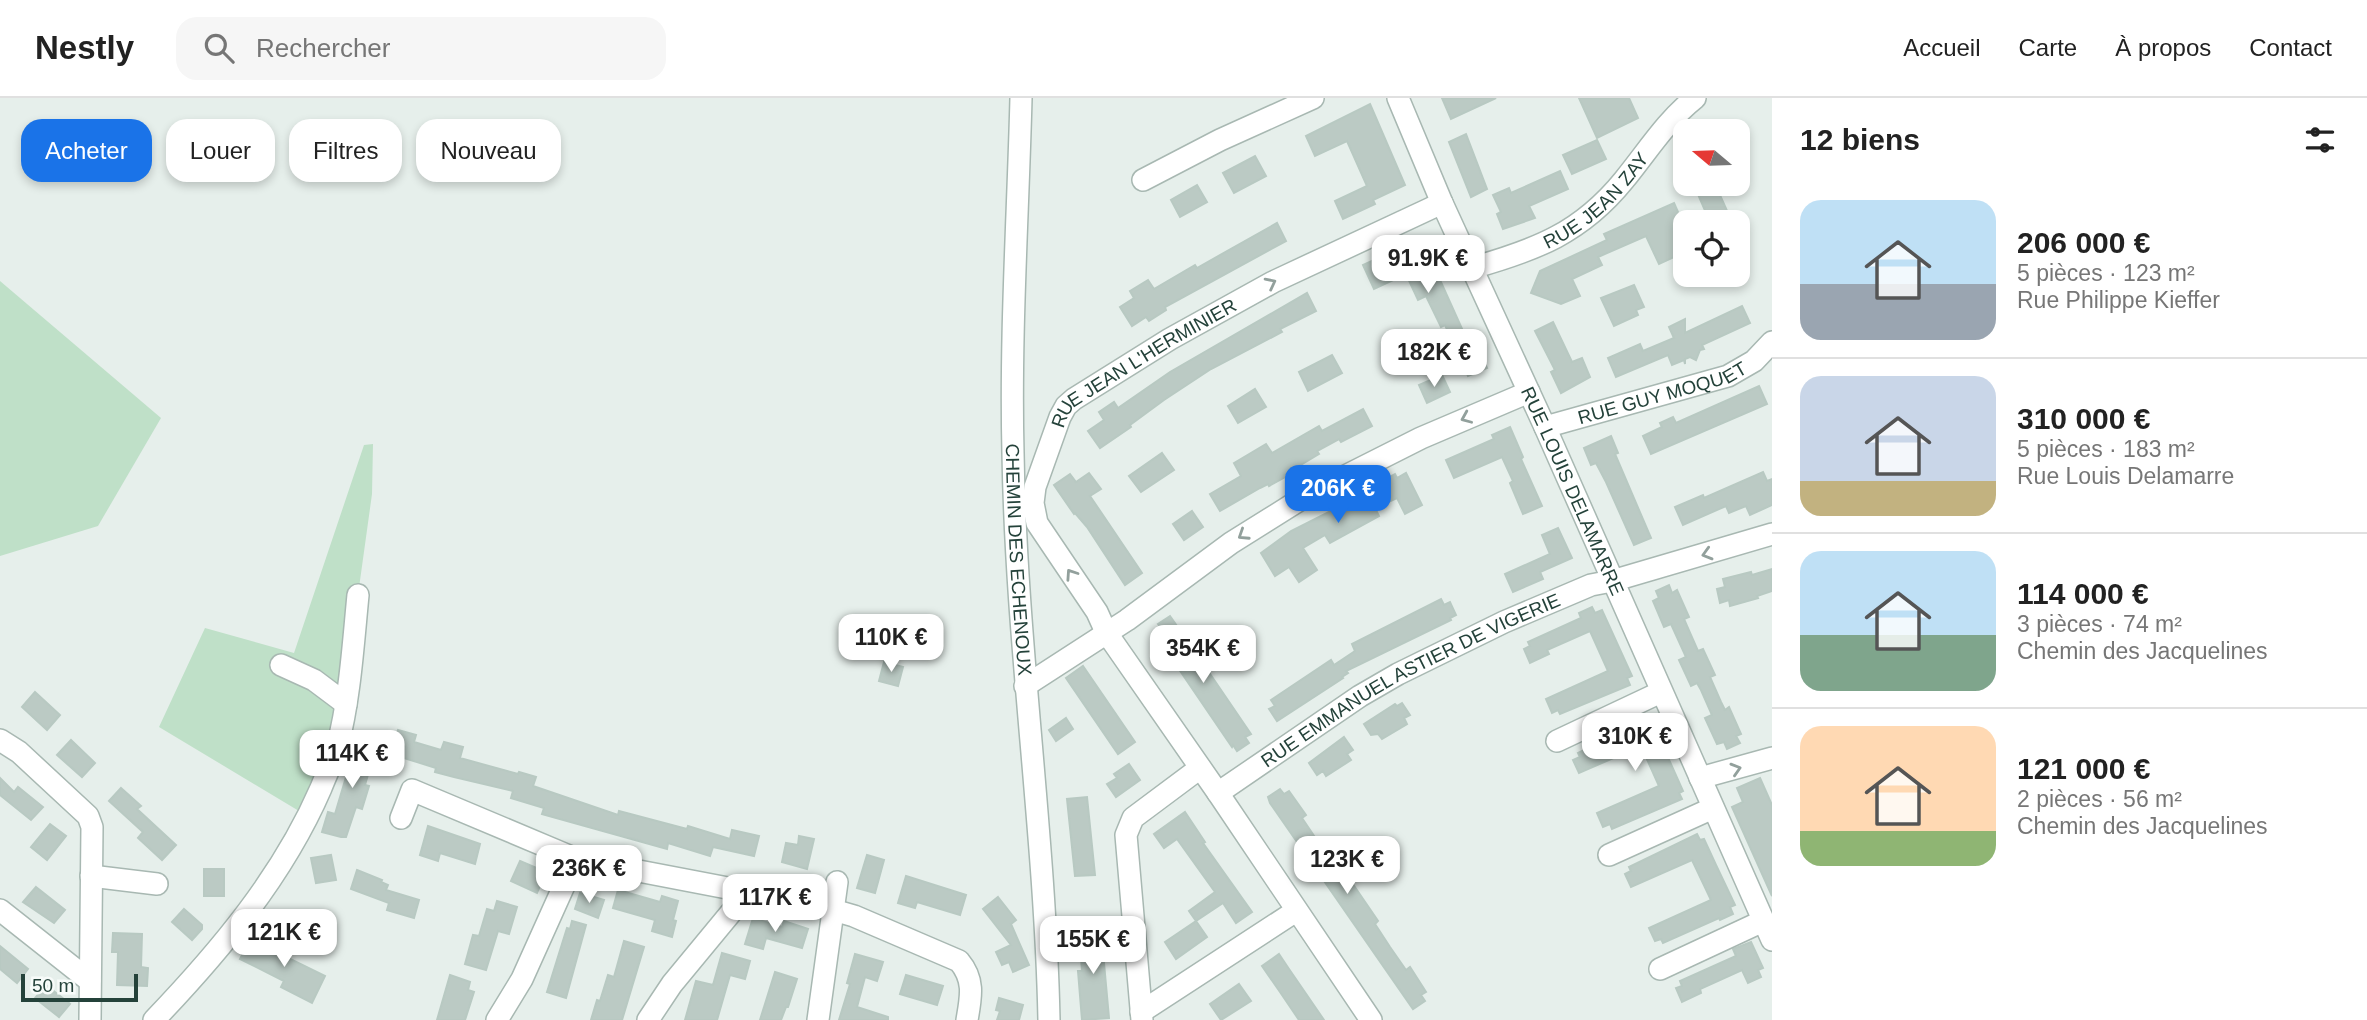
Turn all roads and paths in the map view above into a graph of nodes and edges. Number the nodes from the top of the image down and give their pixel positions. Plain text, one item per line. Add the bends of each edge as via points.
1 (1021, 98) edge
2 (1313, 98) edge
3 (1398, 98) edge
4 (1695, 98) edge
5 (1143, 180) dead end
6 (1442, 203) junction
7 (1472, 268) junction
8 (1772, 342) edge
9 (1529, 392) junction
10 (1545, 427) junction
11 (1772, 534) edge
12 (1612, 581) junction
13 (358, 595) dead end
14 (1107, 632) junction
15 (281, 665) dead end
16 (1026, 686) junction
17 (1661, 692) junction
18 (346, 704) junction
19 (0, 740) edge
20 (1558, 741) dead end
21 (1772, 758) edge
22 (1200, 768) junction
23 (1700, 778) junction
24 (1218, 793) junction
25 (1713, 808) junction
26 (401, 818) dead end
27 (1609, 855) dead end
28 (576, 859) junction
29 (92, 876) junction
30 (836, 882) dead end
31 (158, 884) dead end
32 (748, 892) junction
33 (833, 909) junction
34 (0, 910) edge
35 (1296, 911) junction
36 (1768, 930) edge
37 (1660, 969) dead end
38 (90, 981) junction
39 (1142, 1016) edge
40 (90, 1020) edge
41 (154, 1020) edge
42 (497, 1020) edge
43 (648, 1020) edge
44 (818, 1020) edge
45 (967, 1020) edge
46 (1049, 1020) edge
47 (1371, 1020) edge

1 - 16 street, CHEMIN DES ECHENOUX via 1013,454
2 - 5 street
3 - 6 street, RUE LOUIS DELAMARRE
4 - 7 street, RUE JEAN ZAY via 1595,212 1575,228
6 - 7 street, RUE LOUIS DELAMARRE
14 -> 6 street, RUE JEAN L'HERMINIER via 1037,523 1033,503 1066,407 1140,356 1273,282
7 - 9 street, RUE LOUIS DELAMARRE
8 - 10 street, RUE GUY MOQUET via 1754,361 1728,376
9 - 10 street, RUE LOUIS DELAMARRE
9 -> 14 street via 1421,438 1306,496
10 - 12 street, RUE LOUIS DELAMARRE
11 -> 12 street, RUE EMMANUEL ASTIER DE VIGERIE
12 - 17 street, RUE LOUIS DELAMARRE
12 - 24 street, RUE EMMANUEL ASTIER DE VIGERIE via 1591,585 1504,622 1398,674
13 - 18 street
14 - 16 street
14 - 22 street, RUE JEAN L'HERMINIER
15 - 18 street via 314,680
16 - 46 street, CHEMIN DES ECHENOUX
17 - 20 street
17 - 23 street, RUE LOUIS DELAMARRE
18 - 41 street via 336,751 313,806 272,879 233,932
19 - 29 street via 88,816
23 -> 21 street
22 - 24 street, RUE JEAN L'HERMINIER
22 - 39 street via 1133,818 1126,835
23 - 25 street, RUE LOUIS DELAMARRE
24 - 35 street, RUE JEAN L'HERMINIER
25 - 27 street
25 - 36 street, RUE LOUIS DELAMARRE
26 - 28 street via 412,790
28 - 32 street
28 - 42 street via 522,979
29 - 31 street
29 - 38 street
30 - 33 street
32 - 33 street
32 - 43 street via 671,984
33 - 44 street
33 - 45 street via 959,961 970,976 972,989
34 - 38 street
35 - 39 street
35 - 47 street, RUE JEAN L'HERMINIER
36 - 37 street
38 - 40 street

